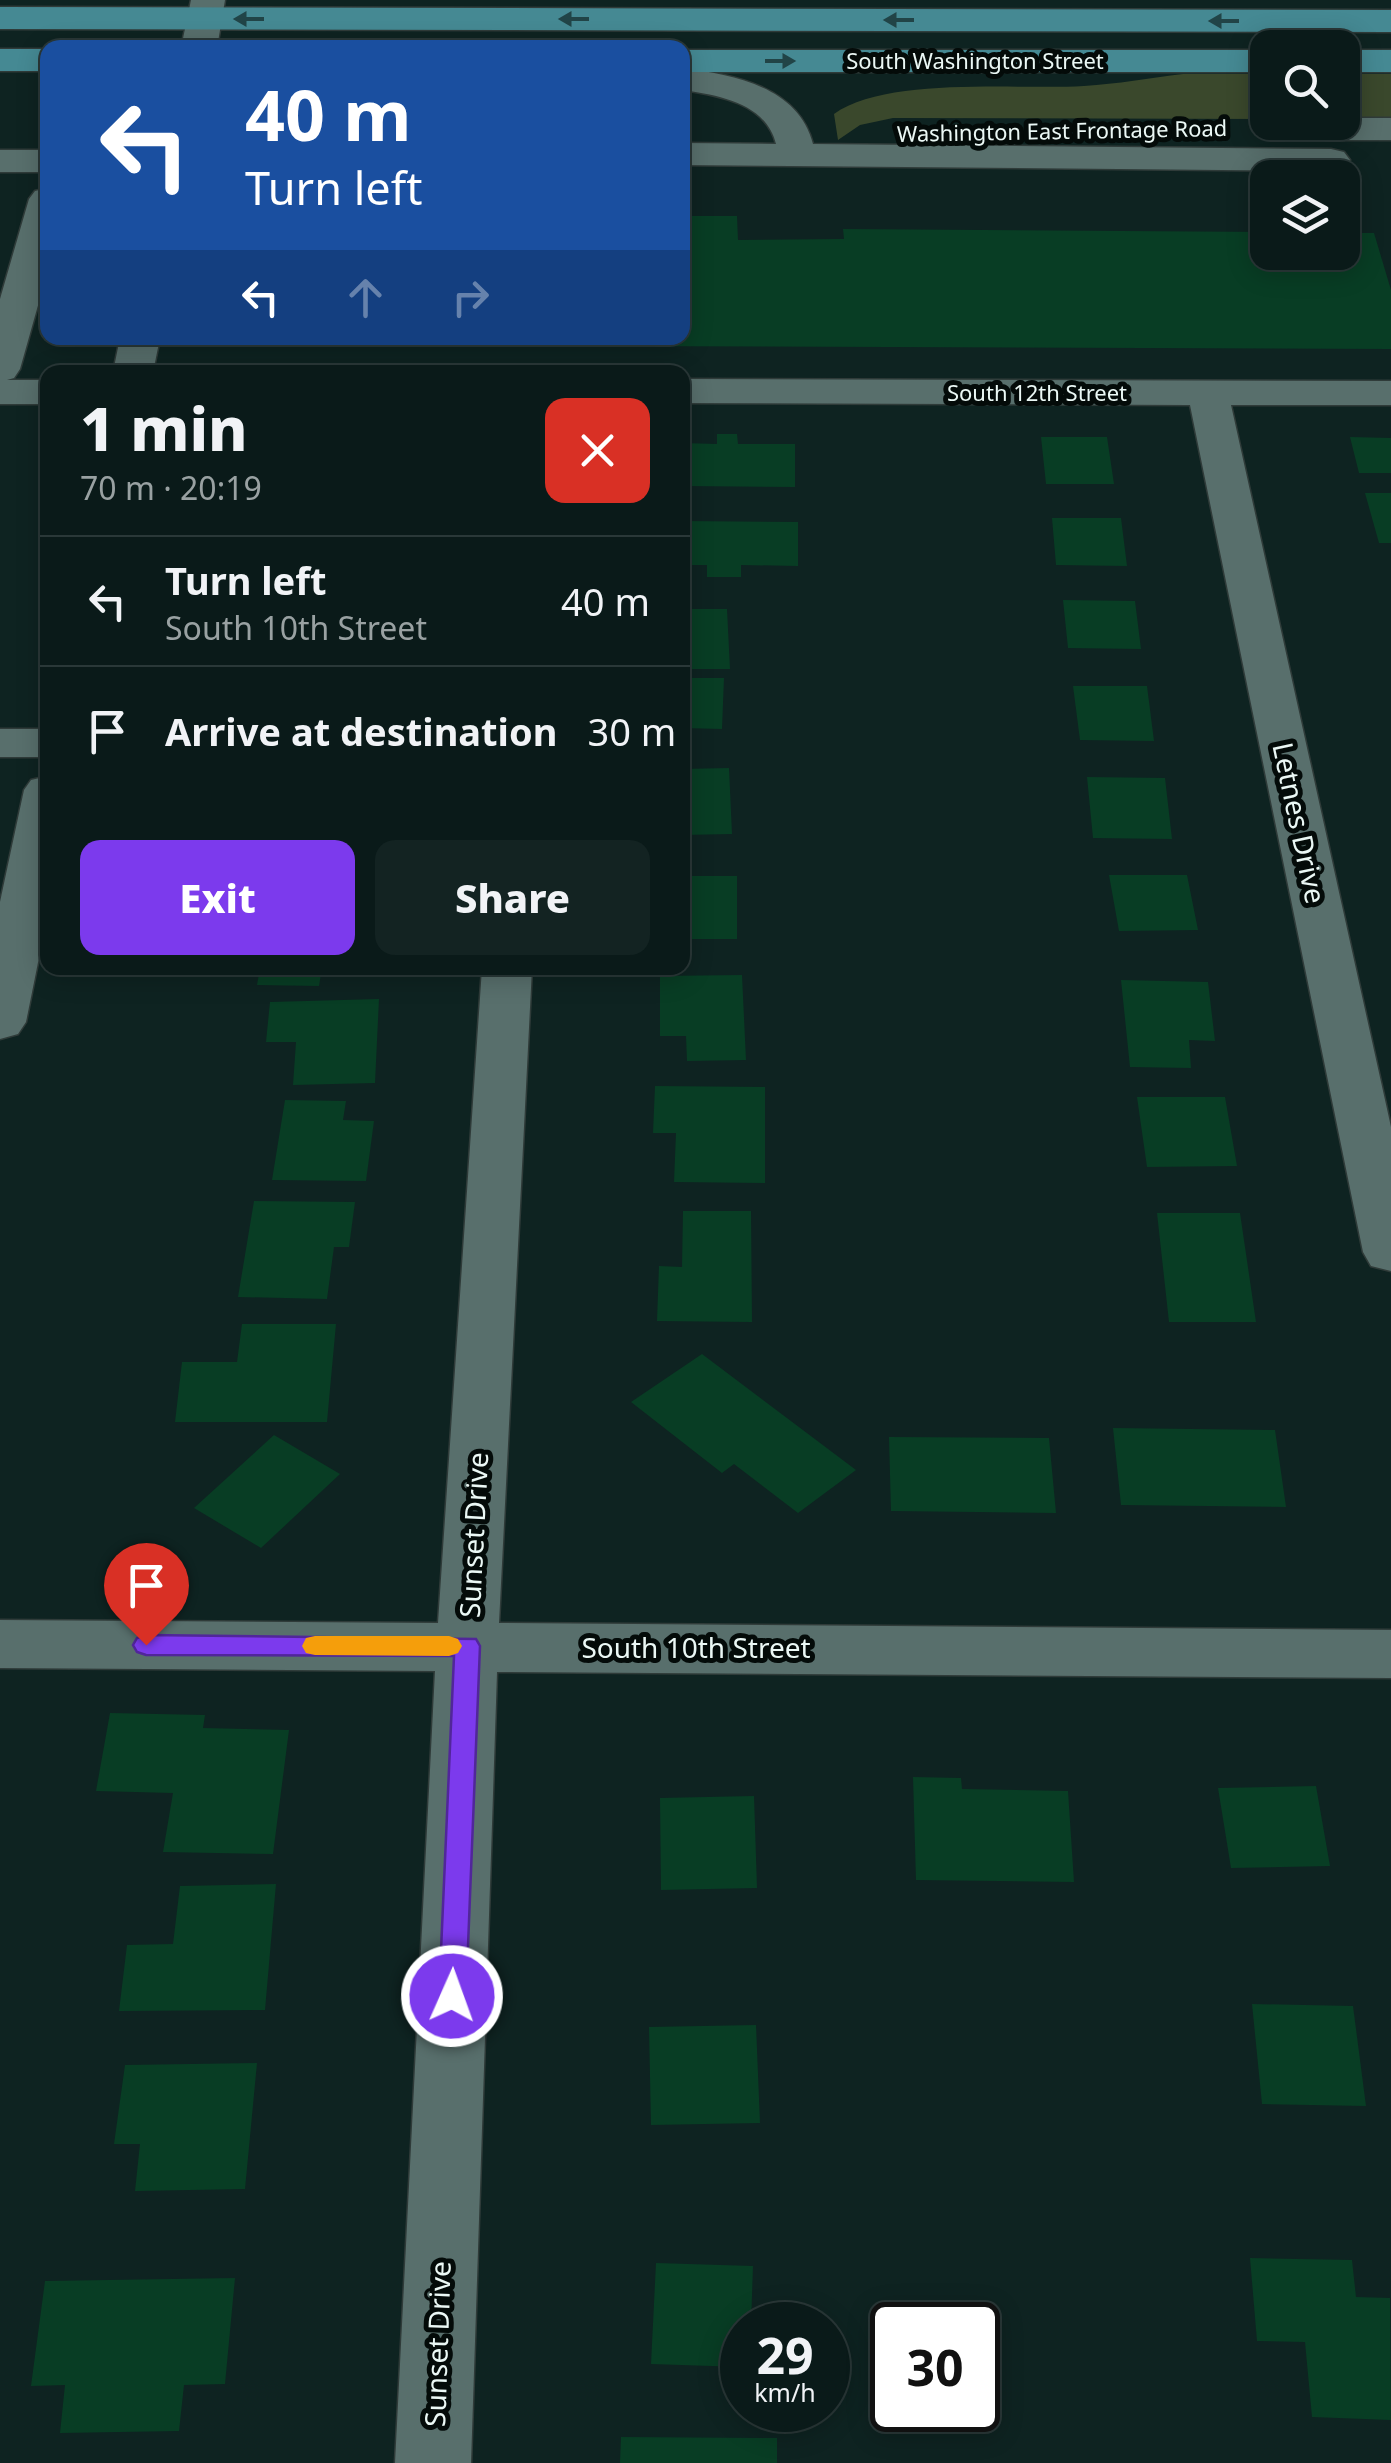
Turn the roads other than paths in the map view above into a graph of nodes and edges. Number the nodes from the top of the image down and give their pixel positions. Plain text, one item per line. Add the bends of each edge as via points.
1 (0, 10) edge
2 (0, 18) edge
3 (44, 18) junction
4 (1391, 21) edge
5 (204, 22) edge
6 (0, 60) edge
7 (40, 60) edge
8 (1250, 61) edge
9 (1360, 61) edge
10 (1391, 61) edge
11 (690, 62) edge
12 (690, 80) edge
13 (1391, 129) edge
14 (690, 154) edge
15 (797, 155) junction
16 (868, 157) junction
17 (1331, 160) dead end
18 (0, 161) edge
19 (40, 161) edge
20 (0, 218) edge
21 (40, 229) edge
22 (40, 237) edge
23 (0, 368) edge
24 (690, 391) edge
25 (0, 392) edge
26 (40, 392) edge
27 (1391, 393) edge
28 (1208, 394) junction
29 (0, 743) edge
30 (40, 743) edge
31 (40, 829) edge
32 (507, 975) edge
33 (0, 1022) edge
34 (1391, 1252) edge
35 (0, 1644) edge
36 (467, 1646) junction
37 (1391, 1654) edge
38 (433, 2463) edge

1 - 3 street
2 - 3 main road, South Washington Street
3 - 5 main road, South Washington Street
4 -> 5 main road, South Washington Street
6 - 7 main road
11 -> 8 main road, South Washington Street
9 - 10 main road
12 - 15 street via 772,106 796,135
13 - 16 street, Washington East Frontage Road via 900,130 876,136
14 - 15 street
15 - 16 street
16 - 17 street
18 - 19 street
20 - 21 street
22 - 23 street
24 - 28 street, South 12th Street
25 - 26 street
27 - 28 street, South 12th Street
28 - 34 street, Letnes Drive
29 - 30 street
31 - 33 street
32 - 36 street, Sunset Drive
35 - 36 street, South 10th Street
36 - 37 street, South 10th Street
36 - 38 street, Sunset Drive

